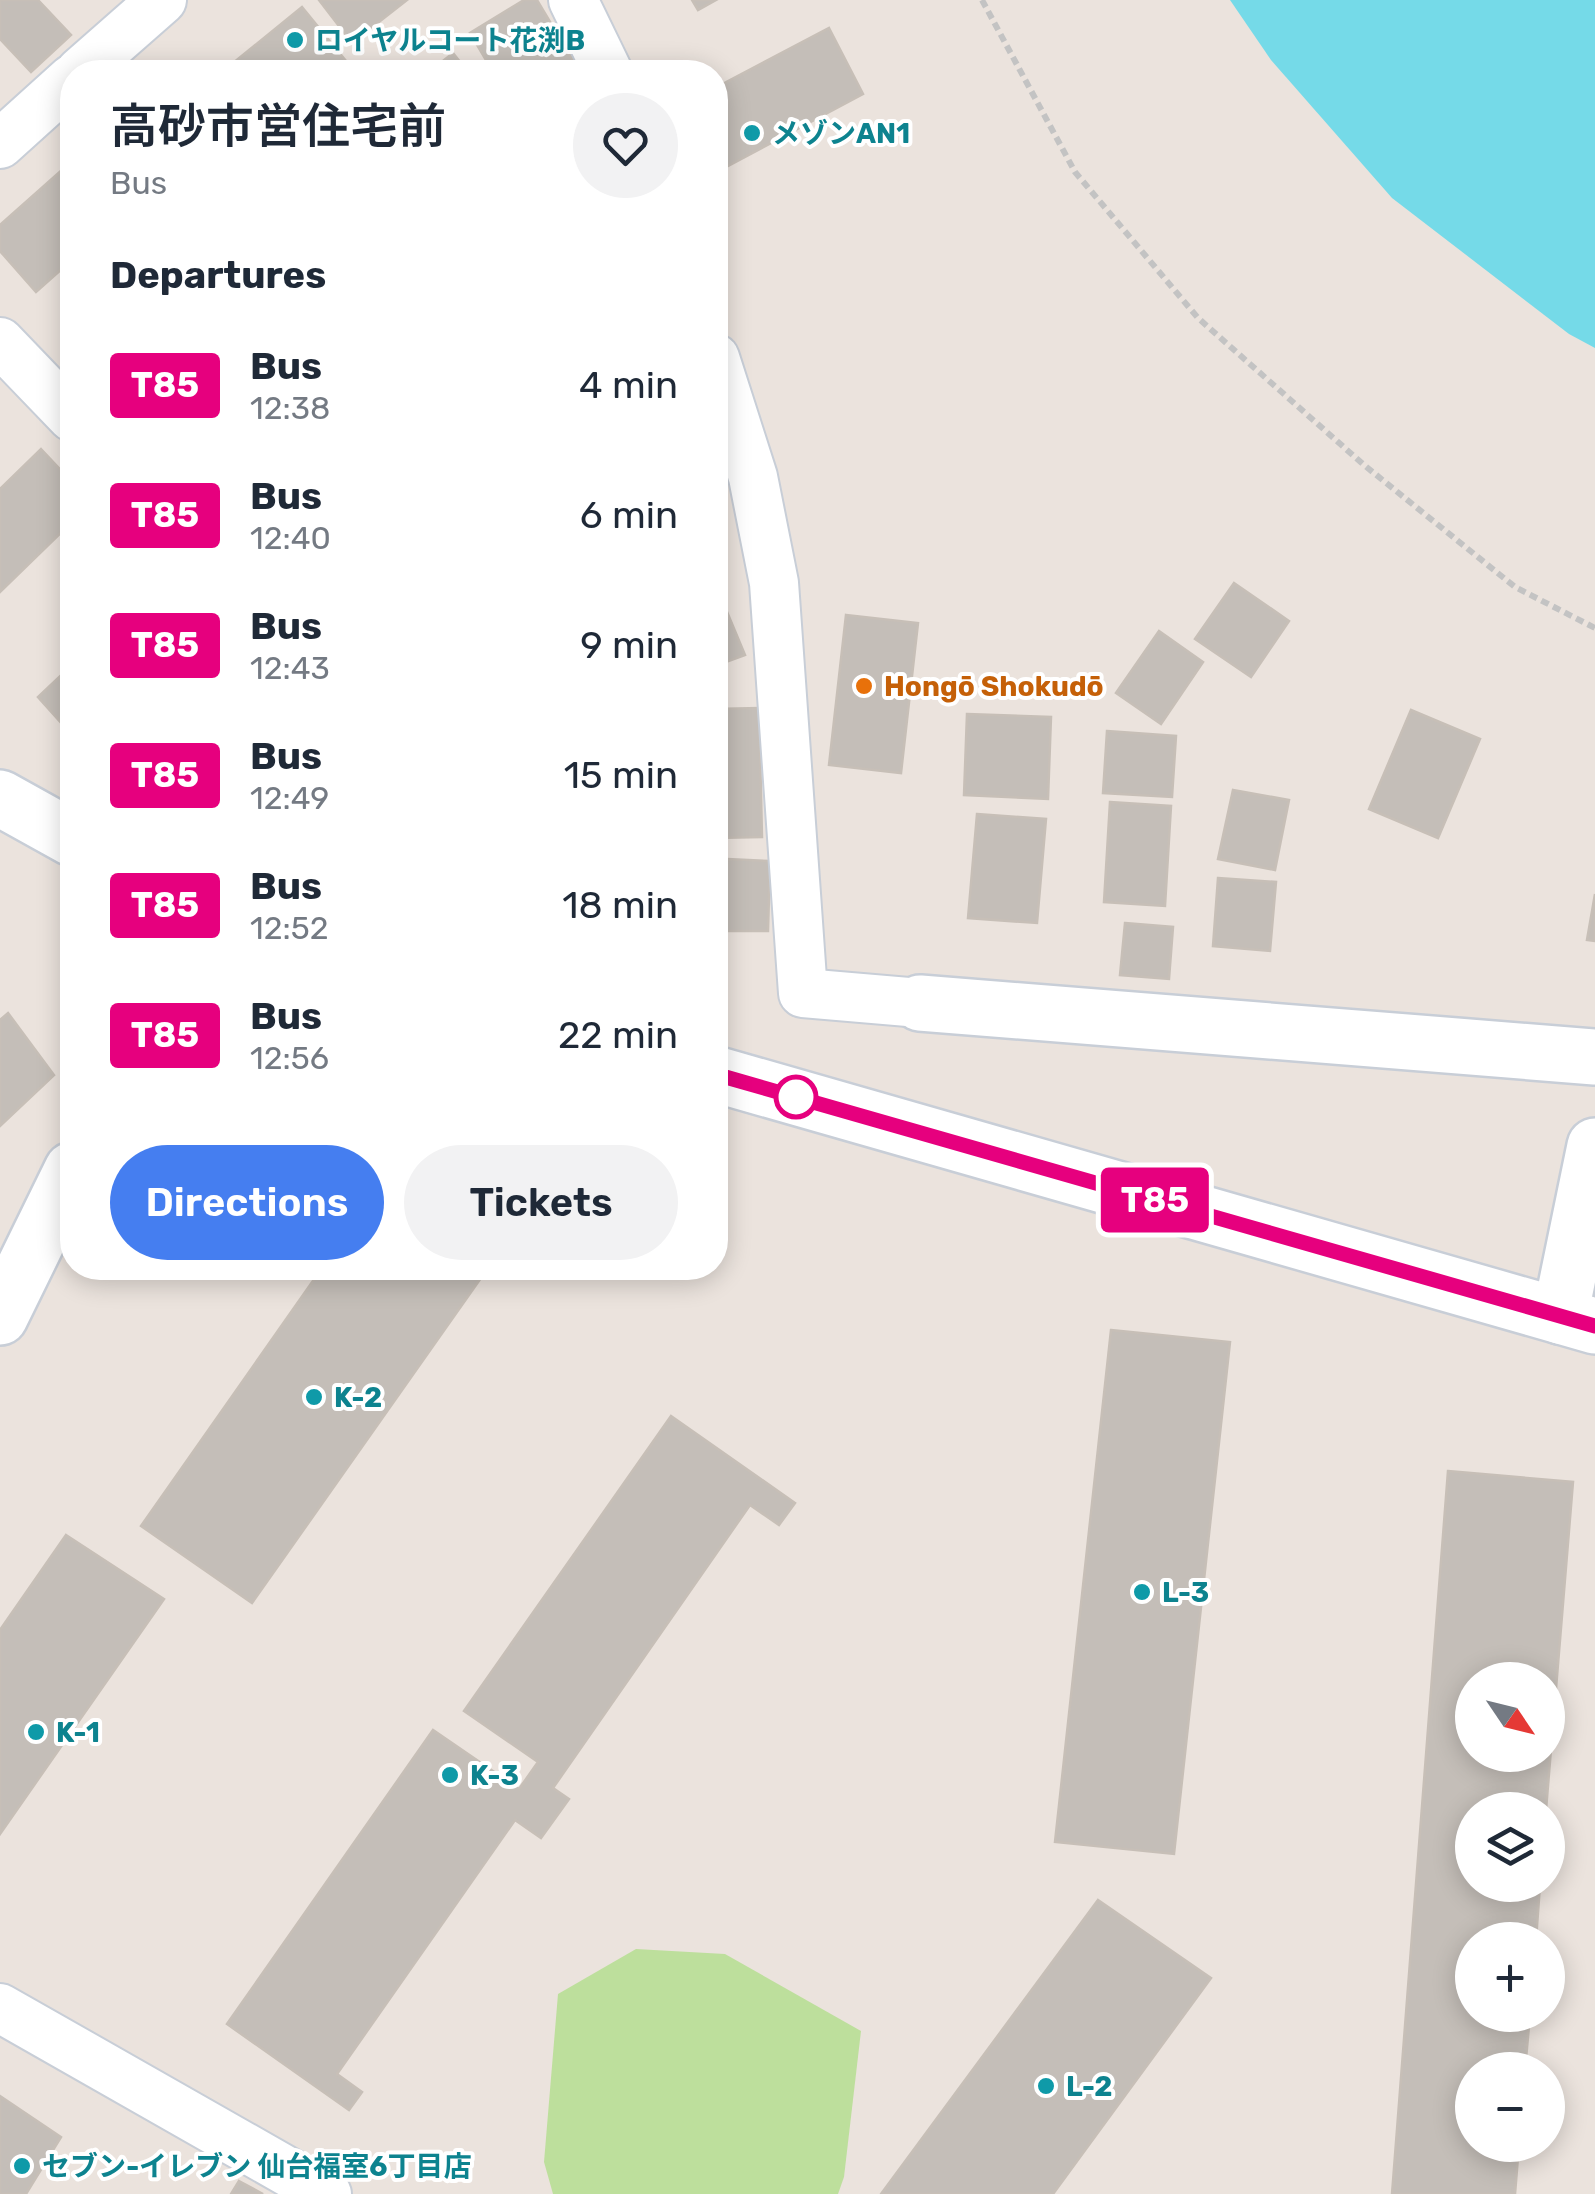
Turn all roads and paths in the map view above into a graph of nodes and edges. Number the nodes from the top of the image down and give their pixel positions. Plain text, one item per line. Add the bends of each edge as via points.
1 (162, 0) edge
2 (573, 0) edge
3 (982, 0) edge
4 (94, 60) edge
5 (602, 60) edge
6 (60, 90) edge
7 (0, 144) edge
8 (0, 342) edge
9 (728, 399) edge
10 (60, 404) edge
11 (1595, 628) edge
12 (0, 798) edge
13 (60, 831) edge
14 (920, 1003) joint
15 (1595, 1057) edge
16 (728, 1078) edge
17 (1595, 1146) edge
18 (60, 1194) edge
19 (0, 1317) edge
20 (1578, 1321) edge
21 (0, 2008) edge
22 (327, 2194) edge

1 - 4 street
2 - 5 street
3 - 11 path via 1075,172 1198,318 1515,587
6 - 7 street
8 - 10 street
9 - 14 street via 753,477 774,582 803,993
12 - 13 street
14 - 15 street
16 - 20 street
17 - 20 street
18 - 19 street
21 - 22 street

